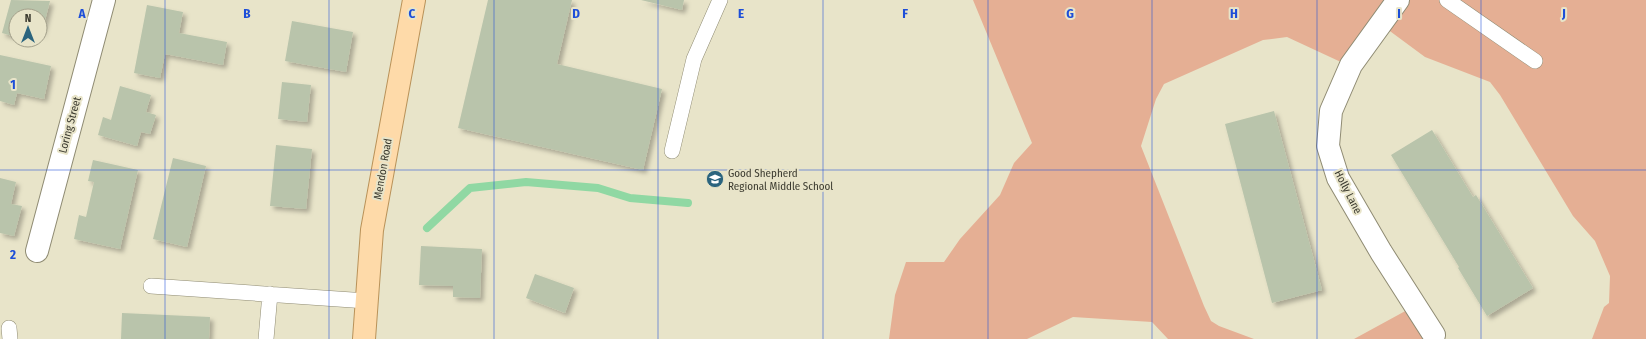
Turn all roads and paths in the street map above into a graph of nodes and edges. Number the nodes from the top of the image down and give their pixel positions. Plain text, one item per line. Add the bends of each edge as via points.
1 (104, 0) edge
2 (414, 0) edge
3 (720, 0) edge
4 (1398, 0) edge
5 (1447, 0) edge
6 (1535, 61) dead end
7 (672, 151) dead end
8 (36, 250) dead end
9 (151, 286) dead end
10 (270, 294) junction
11 (367, 300) junction
12 (1434, 335) dead end
13 (266, 339) edge
14 (364, 339) edge

1 - 8 street, Loring Street
2 - 11 main road, Mendon Road via 372,230
3 - 7 lane via 694,59
4 - 12 street, Holly Lane via 1351,65 1331,111 1328,146 1338,178
5 - 6 lane
9 - 10 lane
10 - 11 lane
10 - 13 lane
11 - 14 main road, Mendon Road

